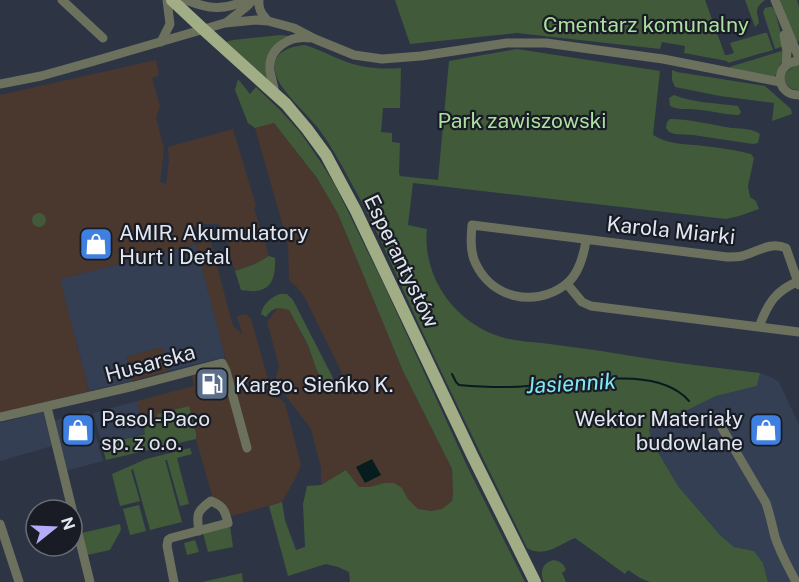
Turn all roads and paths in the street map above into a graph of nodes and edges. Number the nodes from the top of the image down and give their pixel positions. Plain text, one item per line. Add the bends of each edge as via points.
1 (62, 0) edge
2 (170, 0) edge
3 (186, 0) edge
4 (246, 0) edge
5 (254, 0) edge
6 (259, 0) edge
7 (775, 0) edge
8 (780, 15) junction
9 (268, 21) junction
10 (225, 23) junction
11 (202, 30) junction
12 (103, 38) dead end
13 (315, 39) junction
14 (161, 42) junction
15 (799, 60) edge
16 (786, 65) junction
17 (780, 82) junction
18 (0, 84) edge
19 (275, 94) junction
20 (797, 97) edge
21 (586, 240) junction
22 (798, 282) edge
23 (567, 284) junction
24 (759, 327) junction
25 (799, 332) edge
26 (47, 407) junction
27 (0, 417) edge
28 (722, 428) dead end
29 (247, 448) dead end
30 (0, 524) edge
31 (199, 531) dead end
32 (18, 582) edge
33 (90, 582) edge
34 (174, 582) edge
35 (535, 582) edge
36 (796, 582) edge

1 - 12 street
2 - 11 main road, Esperantystów
2 - 14 street via 170,24
3 - 4 street via 219,8
5 - 10 street
6 - 9 street via 258,7
7 - 8 street
8 - 15 street
8 - 16 street
9 - 10 street
9 - 13 street
10 - 11 street
11 - 14 street
11 - 19 main road, Esperantystów
13 - 17 street via 354,56 382,59 507,43 546,43 663,59
13 - 19 street via 290,39 273,54 270,70
14 - 18 street
15 - 16 street
16 - 17 street
17 - 20 street
19 - 35 main road, Esperantystów via 317,142 346,190
21 - 22 street, Karola Miarki via 727,257 778,245 786,248
21 - 23 street, Karola Miarki via 579,267
21 - 23 street, Karola Miarki via 472,225 474,261 491,285 507,294 538,297
22 - 24 street via 780,290 766,307
23 - 24 street via 582,302 591,306
24 - 25 street
26 - 27 street, Husarska
26 - 29 street, Husarska via 222,363
26 - 33 street
28 - 36 street via 766,503 775,537
30 - 32 street
31 - 34 street via 168,540

